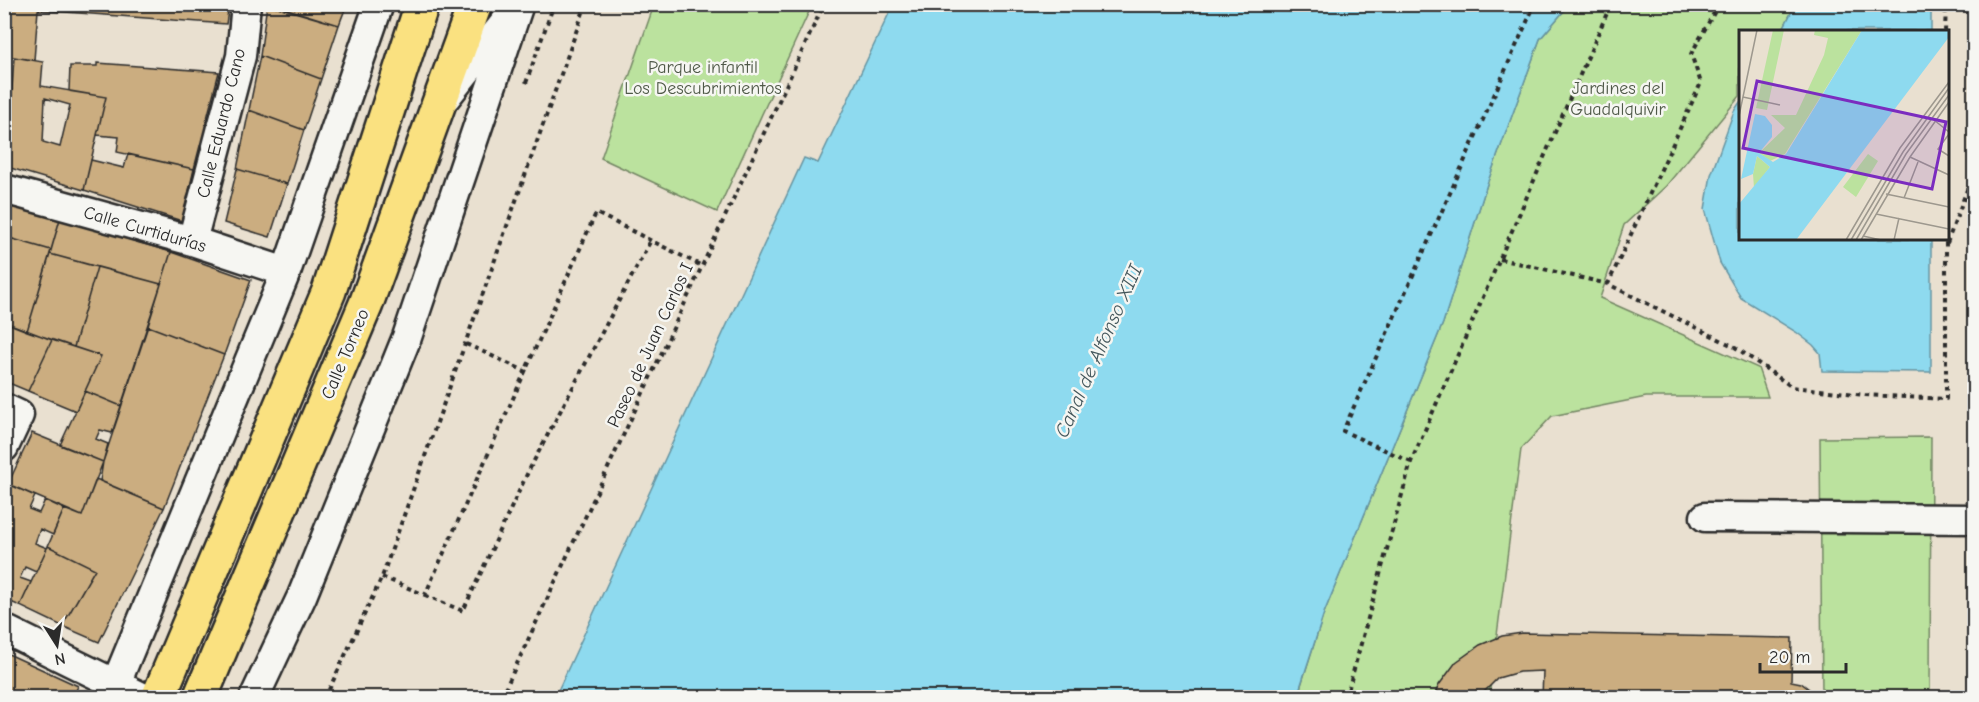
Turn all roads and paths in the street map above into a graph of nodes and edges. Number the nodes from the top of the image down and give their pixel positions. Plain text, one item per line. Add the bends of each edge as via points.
1 (246, 4) edge
2 (379, 4) edge
3 (422, 4) edge
4 (475, 4) edge
5 (586, 4) edge
6 (824, 4) edge
7 (1535, 4) edge
8 (1611, 4) edge
9 (1719, 4) edge
10 (1946, 4) edge
11 (519, 5) edge
12 (1945, 30) edge
13 (437, 108) junction
14 (1974, 171) edge
15 (4, 189) edge
16 (1949, 238) edge
17 (651, 240) junction
18 (1946, 240) edge
19 (1948, 240) edge
20 (192, 241) junction
21 (1946, 246) junction
22 (1500, 259) junction
23 (702, 266) junction
24 (286, 272) junction
25 (1608, 284) junction
26 (466, 344) junction
27 (527, 372) junction
28 (4, 408) edge
29 (4, 447) edge
30 (1411, 462) junction
31 (1705, 517) dead end
32 (1974, 519) edge
33 (382, 577) junction
34 (425, 595) junction
35 (4, 629) edge
36 (114, 691) edge
37 (144, 698) edge
38 (158, 698) edge
39 (200, 698) edge
40 (254, 698) edge
41 (324, 698) edge
42 (501, 698) edge
43 (1346, 698) edge

1 - 20 street, Calle Eduardo Cano via 241,56
2 - 24 street
3 - 38 main road via 329,291
4 - 13 main road, Calle Torneo
5 - 26 path
6 - 23 path, Paseo de Juan Carlos I
7 - 30 path via 1343,431
8 - 22 path
9 - 25 path via 1691,54 1701,84
10 - 12 path
11 - 13 street
11 - 40 street via 407,337 302,596
13 - 39 main road, Calle Torneo via 366,304
14 - 16 path
15 - 20 street, Calle Curtidurías
17 - 23 path
17 - 27 path via 597,213
17 - 34 path via 528,472 463,611
18 - 21 path
19 - 21 path
20 - 24 street, Calle Curtidurías
21 - 25 path via 1946,399 1864,396 1792,387 1735,347
22 - 25 path
22 - 30 path
23 - 42 path, Paseo de Juan Carlos I
24 - 36 street
26 - 27 path
26 - 33 path
27 - 34 path
28 - 29 street via 19,415
30 - 43 path
31 - 32 street
33 - 34 path
33 - 41 path
35 - 36 street
36 - 37 street

